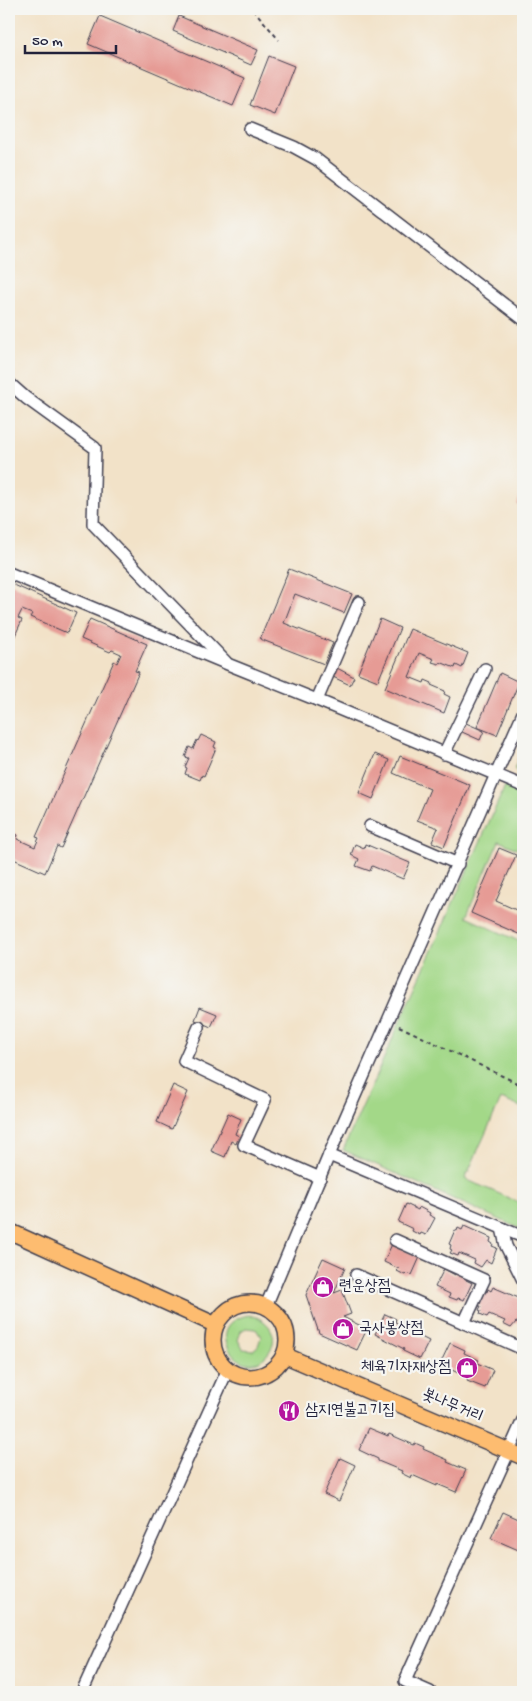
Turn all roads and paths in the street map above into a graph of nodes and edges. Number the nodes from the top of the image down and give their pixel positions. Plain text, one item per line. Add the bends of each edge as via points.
1 (253, 9) edge
2 (280, 40) dead end
3 (250, 129) dead end
4 (523, 319) edge
5 (9, 383) edge
6 (9, 573) edge
7 (359, 602) dead end
8 (230, 665) junction
9 (485, 669) dead end
10 (317, 700) junction
11 (523, 713) edge
12 (444, 754) junction
13 (497, 775) junction
14 (523, 786) edge
15 (370, 826) dead end
16 (458, 864) junction
17 (388, 1021) junction
18 (199, 1026) dead end
19 (523, 1086) edge
20 (329, 1155) junction
21 (320, 1178) junction
22 (502, 1228) junction
23 (9, 1231) edge
24 (523, 1237) edge
25 (395, 1240) dead end
26 (356, 1275) dead end
27 (523, 1280) edge
28 (266, 1306) junction
29 (464, 1323) junction
30 (216, 1325) junction
31 (523, 1349) edge
32 (284, 1354) junction
33 (228, 1369) junction
34 (523, 1420) edge
35 (517, 1454) edge
36 (82, 1692) edge
37 (430, 1692) edge

1 - 2 path
3 - 4 street via 316,159
5 - 8 street via 94,448 93,524
6 - 8 street
7 - 10 street
8 - 10 street
9 - 12 street
10 - 12 street
11 - 13 street
12 - 13 street
13 - 14 street
13 - 16 street
15 - 16 street
16 - 17 street
17 - 19 path
17 - 20 street
18 - 21 street via 184,1061 265,1100 244,1145
20 - 21 street
20 - 22 street
21 - 28 street
22 - 24 street
22 - 27 street via 506,1246
23 - 30 main road
25 - 29 street via 484,1280
26 - 29 street
28 - 30 main road via 241,1304 226,1311
28 - 32 main road via 278,1316 286,1331
29 - 31 street
30 - 33 main road via 214,1349
32 - 33 main road via 274,1368 259,1375 243,1376
32 - 35 main road, 봇나무거리
33 - 36 street
34 - 35 street
35 - 37 street via 405,1681

